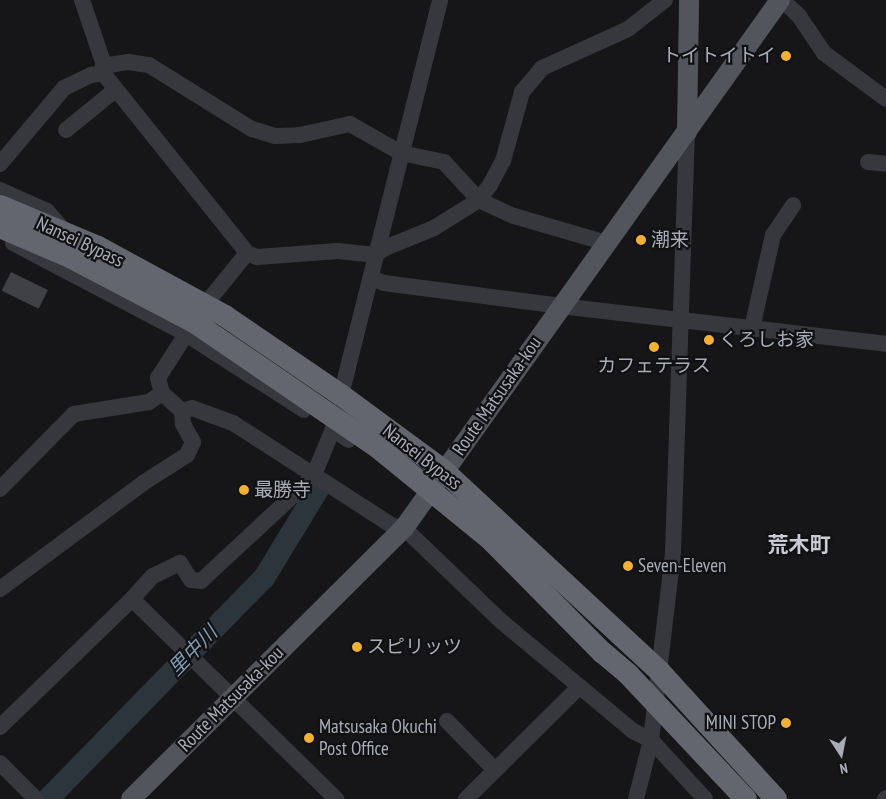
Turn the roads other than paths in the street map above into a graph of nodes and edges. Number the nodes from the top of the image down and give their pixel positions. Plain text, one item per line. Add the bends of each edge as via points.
1 (82, 0) edge
2 (440, 0) edge
3 (666, 0) edge
4 (689, 0) edge
5 (781, 0) edge
6 (103, 73) junction
7 (115, 90) junction
8 (886, 99) edge
9 (66, 130) dead end
10 (687, 132) junction
11 (401, 154) junction
12 (868, 162) dead end
13 (0, 164) edge
14 (886, 164) edge
15 (0, 190) edge
16 (479, 200) junction
17 (793, 205) dead end
18 (0, 206) edge
19 (0, 226) edge
20 (66, 234) junction
21 (0, 238) edge
22 (607, 242) junction
23 (247, 253) junction
24 (376, 255) junction
25 (372, 278) junction
26 (560, 306) junction
27 (680, 320) junction
28 (195, 321) junction
29 (752, 328) junction
30 (886, 344) edge
31 (162, 394) junction
32 (341, 395) junction
33 (182, 411) junction
34 (333, 429) junction
35 (376, 446) junction
36 (444, 471) junction
37 (313, 477) junction
38 (0, 488) edge
39 (431, 491) junction
40 (404, 528) junction
41 (0, 590) edge
42 (132, 599) junction
43 (660, 672) junction
44 (579, 687) junction
45 (233, 698) junction
46 (656, 705) junction
47 (447, 721) dead end
48 (0, 727) edge
49 (651, 740) junction
50 (0, 763) edge
51 (495, 770) junction
52 (36, 799) edge
53 (131, 799) edge
54 (336, 799) edge
55 (466, 799) edge
56 (636, 799) edge
57 (705, 799) edge
58 (746, 799) edge
59 (779, 799) edge

1 - 6 street via 103,62
2 - 11 street
3 - 16 street via 628,29 542,68 522,92 503,161
4 - 10 main road
5 - 8 street via 799,16 824,53
5 - 10 main road, Route Matsusaka-kou
6 - 7 street
6 - 11 street via 109,65 128,62 149,64 252,129 275,136 300,135 350,124
6 - 13 street via 64,88
7 - 9 street
7 - 23 street
10 - 22 main road, Route Matsusaka-kou
10 - 27 street
11 - 16 street via 444,162
11 - 24 street
12 - 14 street
15 - 20 street via 47,210
16 - 22 street via 514,216
16 - 24 street via 434,228 385,248
17 - 29 street via 773,235
18 - 20 highway, Nansei Bypass
19 - 28 highway, Nansei Bypass via 70,257
20 - 28 highway, Nansei Bypass via 98,248
21 - 28 street
22 - 26 main road, Route Matsusaka-kou
23 - 24 street via 257,256 338,251
23 - 28 street
24 - 25 street
25 - 26 street via 384,283
25 - 32 street
26 - 27 street
26 - 36 main road, Route Matsusaka-kou
27 - 29 street
27 - 43 street via 673,552
28 - 31 street via 158,378
28 - 32 highway, Nansei Bypass via 225,316
28 - 34 street
28 - 35 highway, Nansei Bypass
29 - 30 street
31 - 33 street
31 - 38 street via 149,402 74,414
32 - 36 highway, Nansei Bypass
33 - 37 street via 192,408 233,423
33 - 41 street via 183,424 193,442 187,455 143,483
34 - 35 street via 370,453
34 - 37 street
35 - 39 highway, Nansei Bypass
36 - 39 main road, Route Matsusaka-kou
36 - 43 highway, Nansei Bypass
37 - 40 street via 393,526
37 - 42 street via 201,581 192,580 180,563 153,576
39 - 40 main road, Route Matsusaka-kou
39 - 46 highway, Nansei Bypass via 489,538
40 - 44 street via 501,621
40 - 45 main road, Route Matsusaka-kou
42 - 45 street
42 - 48 street
43 - 46 street
43 - 59 highway, Nansei Bypass
44 - 49 street via 633,731
44 - 51 street
45 - 53 main road, Route Matsusaka-kou
45 - 54 street
46 - 49 street
46 - 58 highway, Nansei Bypass
47 - 51 street
49 - 56 street
49 - 57 street
50 - 52 street
51 - 55 street

